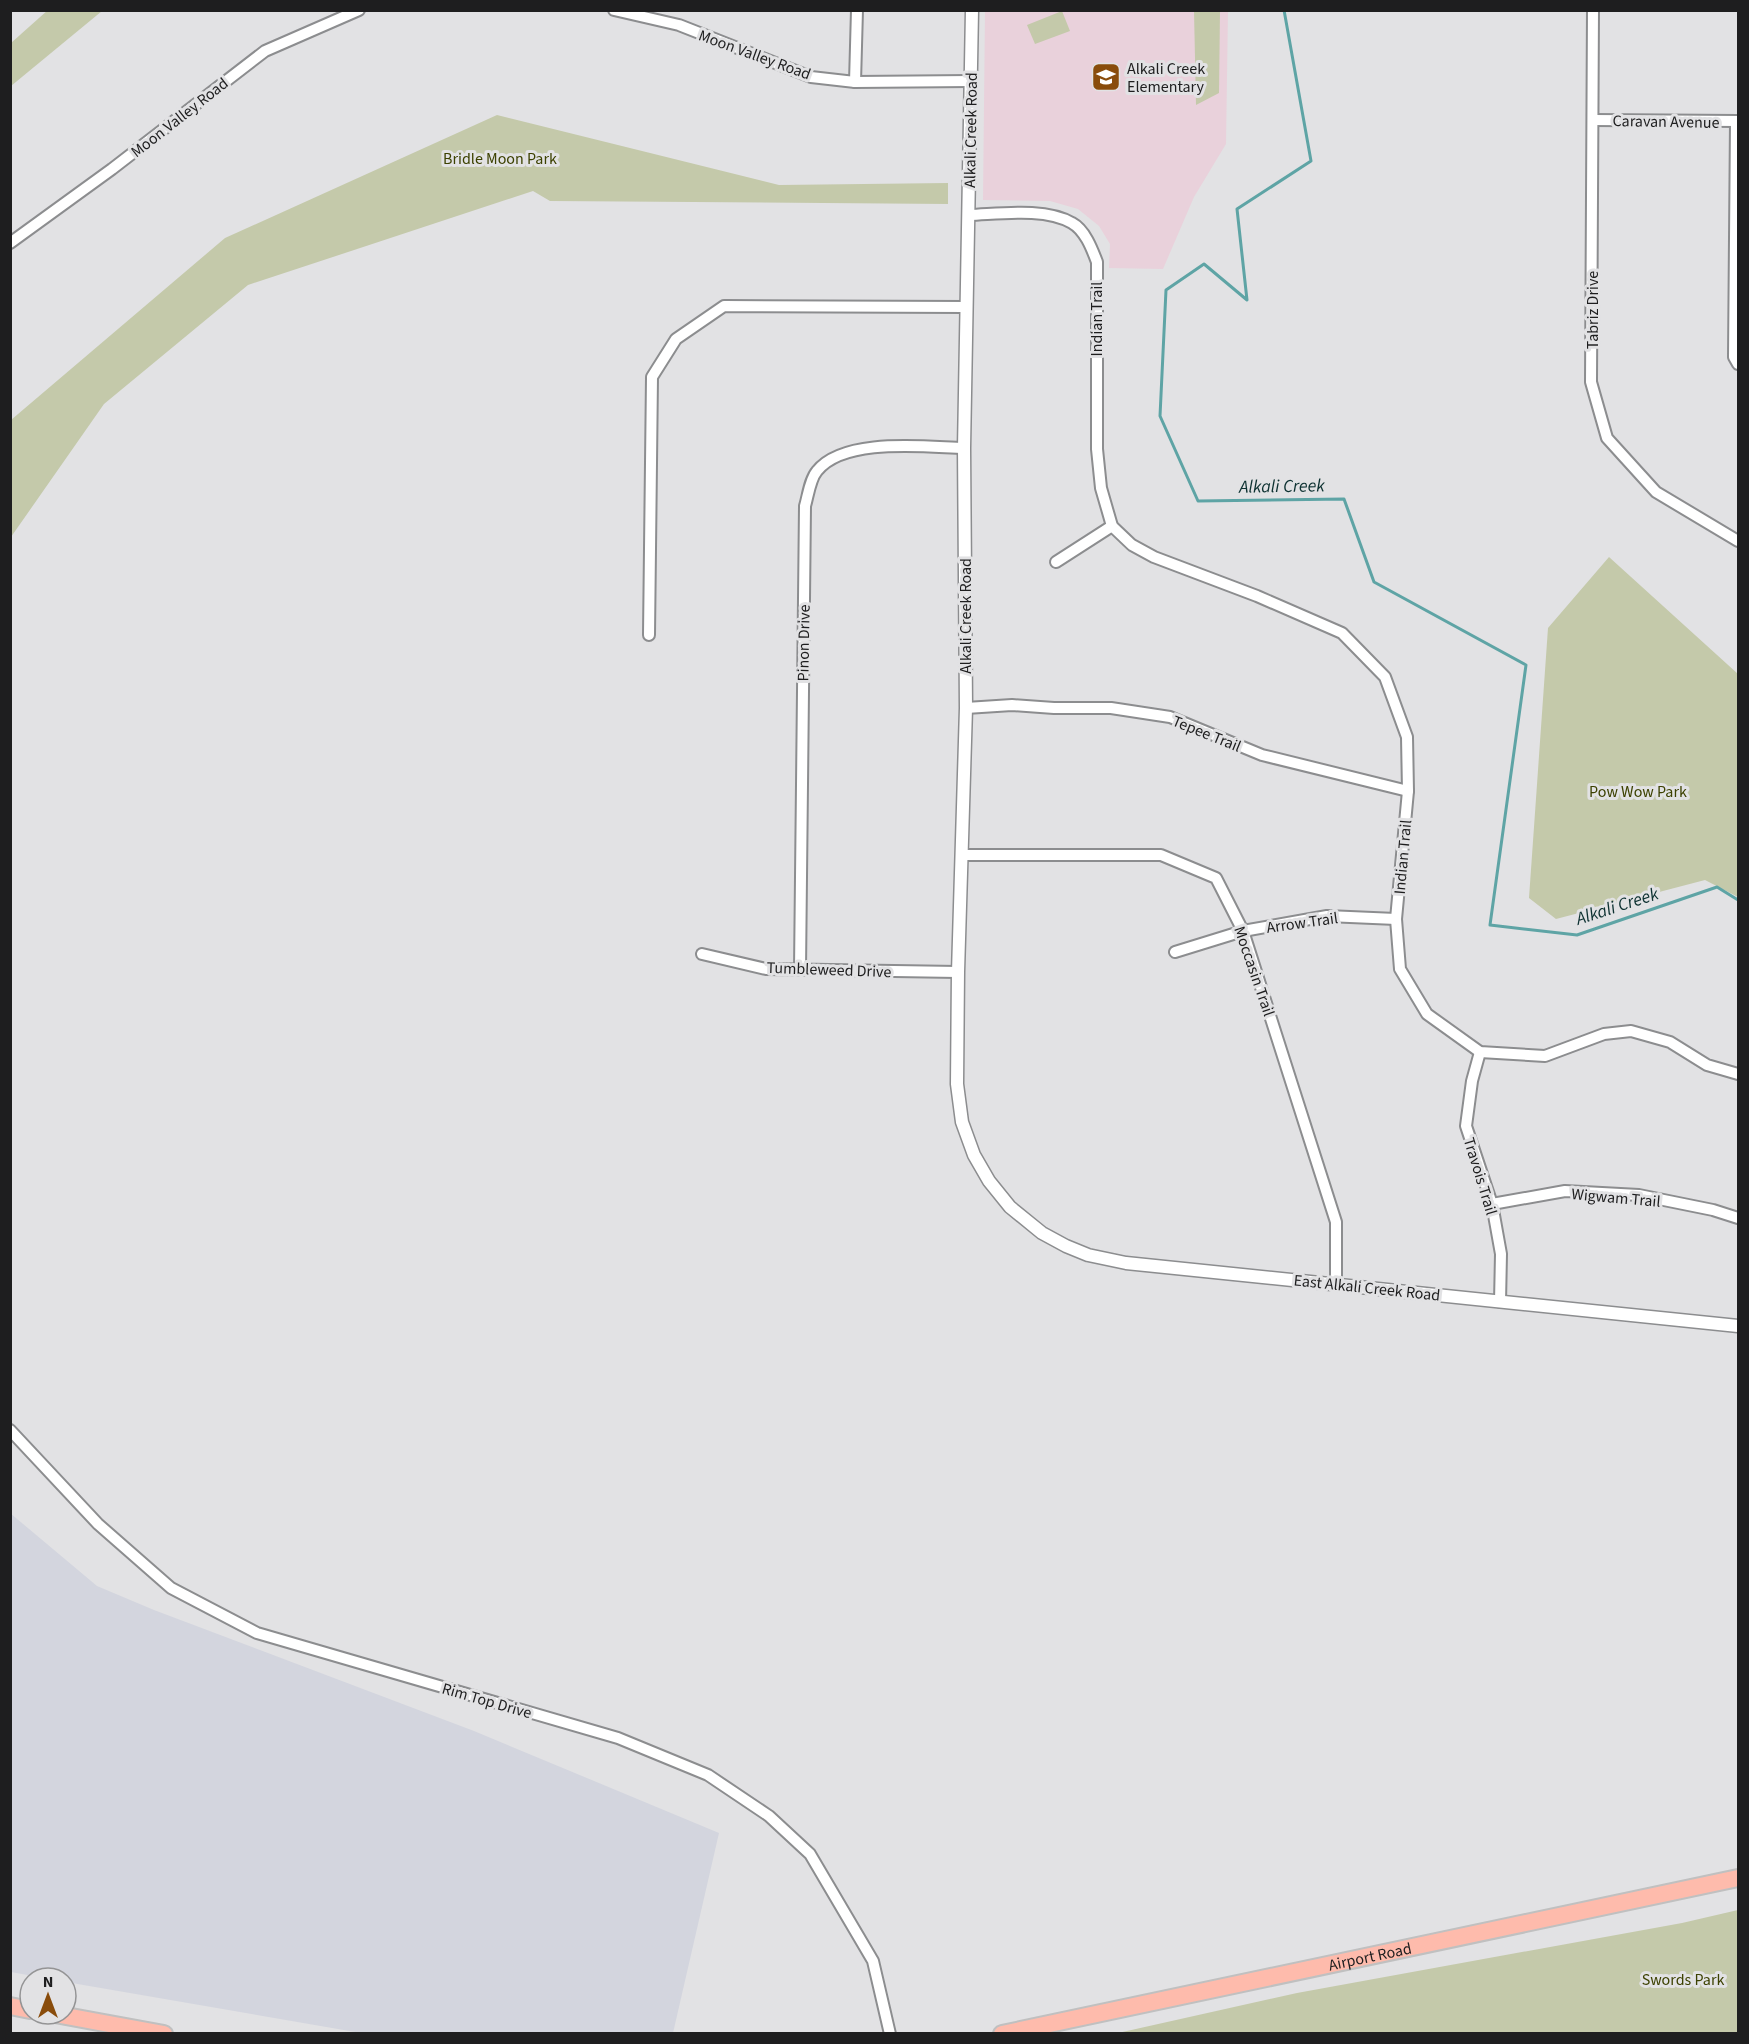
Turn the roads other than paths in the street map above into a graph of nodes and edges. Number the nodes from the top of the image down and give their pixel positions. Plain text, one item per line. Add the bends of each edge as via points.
1 (359, 10) edge
2 (614, 10) edge
3 (857, 10) edge
4 (972, 10) edge
5 (1593, 10) edge
6 (971, 81) junction
7 (855, 82) junction
8 (1593, 120) junction
9 (1737, 121) edge
10 (969, 215) junction
11 (10, 243) edge
12 (967, 307) junction
13 (1738, 364) edge
14 (964, 448) junction
15 (1112, 526) junction
16 (1738, 541) edge
17 (1056, 562) dead end
18 (649, 635) dead end
19 (966, 708) junction
20 (1408, 791) junction
21 (962, 855) junction
22 (1396, 918) junction
23 (1243, 931) junction
24 (1175, 952) dead end
25 (702, 954) dead end
26 (800, 970) junction
27 (958, 972) junction
28 (1480, 1052) junction
29 (1738, 1074) edge
30 (1492, 1204) junction
31 (1010, 1207) joint
32 (1738, 1218) edge
33 (1336, 1283) junction
34 (1500, 1302) junction
35 (1738, 1326) edge
36 (10, 1430) edge
37 (1738, 1878) edge
38 (78, 2018) edge
39 (164, 2034) edge
40 (890, 2034) edge
41 (1002, 2034) edge

1 - 11 street, Moon Valley Road via 265,51
2 - 7 street, Moon Valley Road via 679,26 811,76
3 - 7 street
4 - 6 street, Alkali Creek Road
5 - 8 street, Tabriz Drive
6 - 7 street, Moon Valley Road
6 - 10 street, Alkali Creek Road
8 - 9 street, Caravan Avenue
8 - 16 street, Tabriz Drive via 1591,382 1607,438 1656,492
9 - 13 street via 1734,357
10 - 12 street, Alkali Creek Road
10 - 15 street, Indian Trail via 1047,214 1073,224 1089,243 1097,262 1097,449 1101,488
12 - 14 street, Alkali Creek Road
12 - 18 street via 724,306 676,339 652,377
14 - 19 street, Alkali Creek Road
14 - 26 street, Pinon Drive via 869,447 836,456 816,472 805,506
15 - 17 street
15 - 20 street, Indian Trail via 1132,545 1154,557 1342,633 1385,677 1407,737
19 - 20 street, Tepee Trail via 1111,708 1170,717 1262,755
19 - 21 street, Alkali Creek Road
20 - 22 street, Indian Trail
21 - 23 street, Moccasin Trail via 1161,855 1216,878
21 - 27 street, Alkali Creek Road
22 - 23 street, Arrow Trail via 1327,916
22 - 28 street, Indian Trail via 1400,969 1427,1014
23 - 24 street, Arrow Trail
23 - 33 street, Moccasin Trail via 1336,1222
25 - 26 street, Tumbleweed Drive via 766,969
26 - 27 street, Tumbleweed Drive
27 - 31 street, Alkali Creek Road via 957,1084 962,1122 974,1155
28 - 29 street via 1545,1056 1604,1034 1630,1031 1670,1042 1707,1065
28 - 30 street, Travois Trail via 1466,1126
30 - 32 street, Wigwam Trail via 1565,1191 1639,1196
30 - 34 street, Travois Trail via 1501,1254
31 - 33 street, East Alkali Creek Road via 1042,1233 1089,1255 1126,1263
33 - 34 street, East Alkali Creek Road
34 - 35 street, East Alkali Creek Road
36 - 40 street, Rim Top Drive via 98,1524 171,1588 247,1628 618,1738 708,1775 769,1816 810,1854 873,1961
37 - 41 highway, Airport Road
38 - 39 highway

